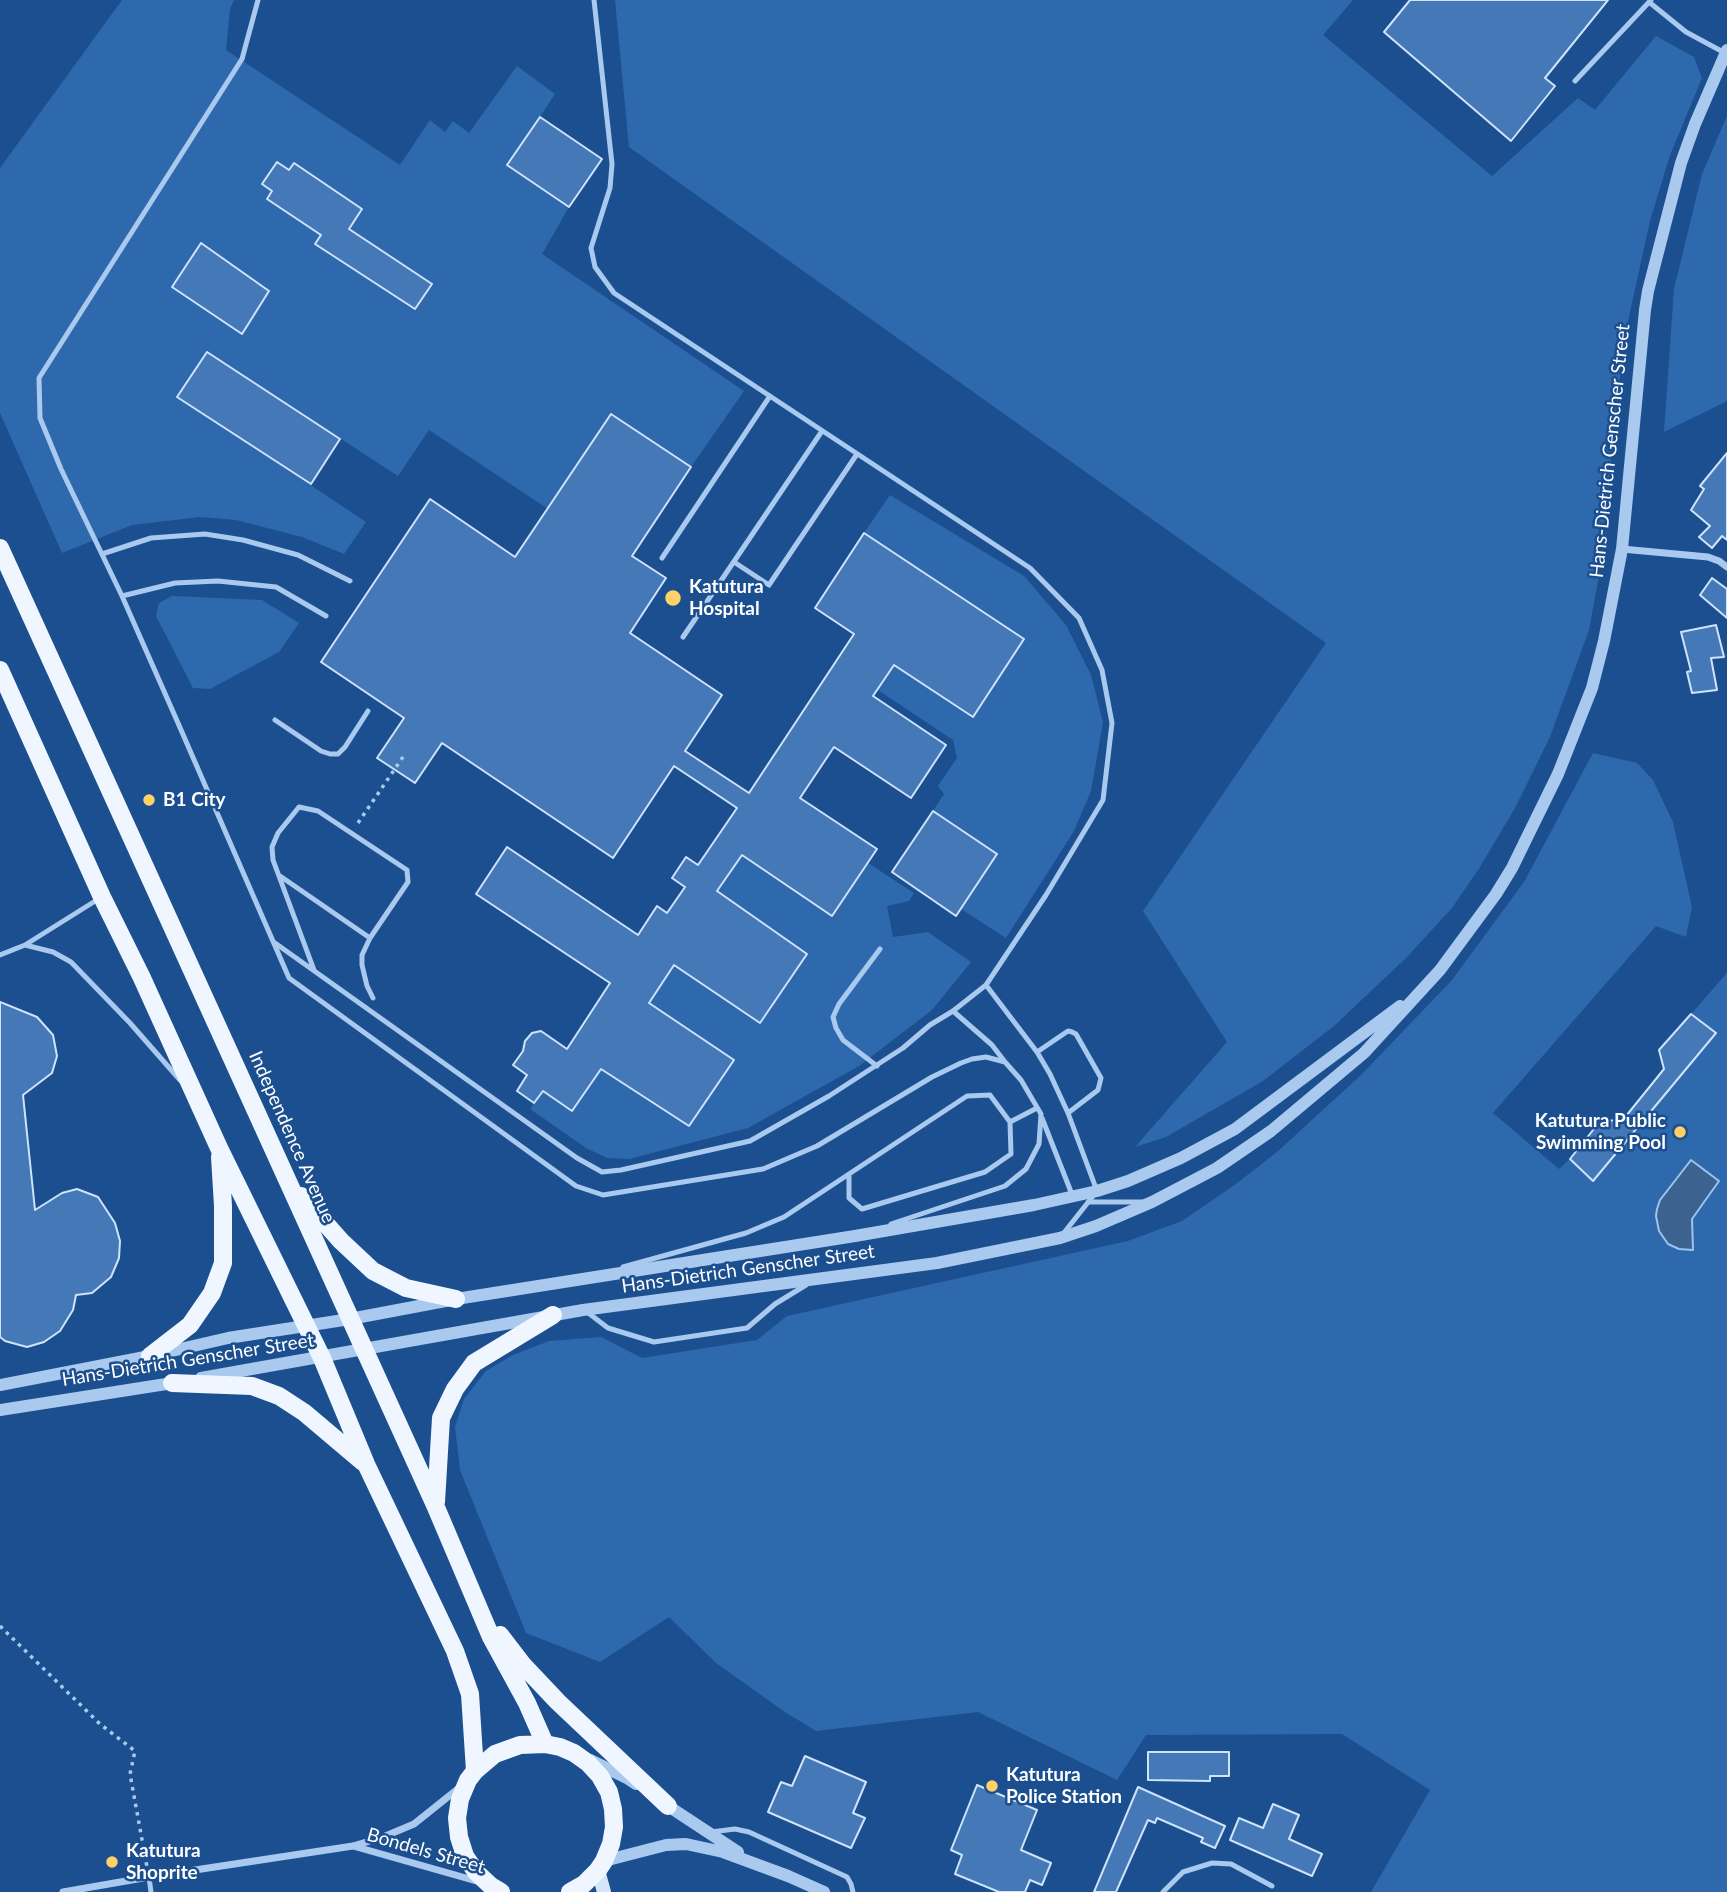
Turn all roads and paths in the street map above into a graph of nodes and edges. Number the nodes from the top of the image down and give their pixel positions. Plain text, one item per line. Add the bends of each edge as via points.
1 (258, 0) edge
2 (594, 0) edge
3 (1650, 1) edge
4 (1726, 53) edge
5 (1575, 81) dead end
6 (770, 396) junction
7 (822, 431) junction
8 (857, 454) junction
9 (0, 548) edge
10 (1622, 550) junction
11 (102, 554) junction
12 (662, 558) dead end
13 (734, 562) junction
14 (1727, 567) edge
15 (351, 581) dead end
16 (122, 596) junction
17 (326, 617) dead end
18 (683, 637) dead end
19 (0, 670) edge
20 (368, 711) dead end
21 (275, 720) dead end
22 (405, 754) dead end
23 (351, 833) junction
24 (281, 876) junction
25 (102, 897) junction
26 (370, 938) junction
27 (275, 942) junction
28 (25, 945) junction
29 (880, 949) dead end
30 (0, 955) edge
31 (314, 971) junction
32 (986, 985) junction
33 (1423, 989) junction
34 (373, 998) dead end
35 (953, 1011) junction
36 (1037, 1052) junction
37 (1004, 1062) junction
38 (877, 1066) junction
39 (195, 1097) junction
40 (1039, 1111) junction
41 (1068, 1113) junction
42 (1010, 1122) junction
43 (219, 1148) junction
44 (849, 1174) junction
45 (290, 1182) junction
46 (1097, 1191) junction
47 (1072, 1196) junction
48 (1089, 1202) junction
49 (1152, 1202) junction
50 (855, 1236) junction
51 (1060, 1238) junction
52 (822, 1278) junction
53 (573, 1281) junction
54 (456, 1299) junction
55 (583, 1310) junction
56 (553, 1315) junction
57 (350, 1319) junction
58 (305, 1325) junction
59 (364, 1350) junction
60 (150, 1356) junction
61 (322, 1358) junction
62 (172, 1383) junction
63 (0, 1385) edge
64 (0, 1410) edge
65 (366, 1464) junction
66 (435, 1505) junction
67 (478, 1607) junction
68 (0, 1626) edge
69 (545, 1744) junction
70 (574, 1753) junction
71 (472, 1776) junction
72 (668, 1806) junction
73 (708, 1833) junction
74 (353, 1846) junction
75 (601, 1865) junction
76 (759, 1865) junction
77 (149, 1877) junction
78 (1272, 1886) dead end
79 (496, 1889) edge
80 (63, 1892) edge
81 (151, 1892) edge
82 (570, 1892) edge
83 (604, 1892) edge
84 (824, 1892) edge
85 (853, 1892) edge
86 (1163, 1892) edge

1 - 11 lane via 242,59 39,378 40,418
2 - 6 lane via 612,164 610,188 591,248 595,267 614,293
3 - 4 lane via 1686,32
3 - 5 lane
4 - 10 street, Hans-Dietrich Genscher Street via 1681,163 1648,291
6 - 7 lane
6 - 12 lane
7 - 8 lane
7 - 13 lane
8 - 13 lane via 769,585
8 - 32 lane via 1030,568 1079,618 1102,670 1112,723 1103,800
9 - 45 main road, Independence Avenue
10 - 14 street via 1708,557
10 - 33 street, Hans-Dietrich Genscher Street via 1592,688 1558,774 1496,894
11 - 15 lane via 151,538 205,534 298,555
11 - 16 lane
13 - 18 lane
16 - 17 lane via 175,583 218,581 276,587
16 - 27 lane
19 - 25 main road
20 - 21 lane via 338,754 321,751
22 - 23 path
23 - 24 lane via 318,811 299,807 272,847
23 - 26 lane via 407,870 408,882
24 - 26 lane
24 - 31 lane
25 - 28 lane
25 - 39 main road
26 - 34 lane via 362,965
27 - 31 lane
27 - 37 lane via 289,978 576,1186 603,1195 763,1169 817,1146 961,1063 986,1057
28 - 30 lane
28 - 39 lane via 71,962
29 - 38 lane via 833,1017 843,1040
31 - 38 lane via 602,1172 750,1141
32 - 35 lane
32 - 36 lane
33 - 46 street, Hans-Dietrich Genscher Street via 1235,1129 1181,1158
33 - 49 street, Hans-Dietrich Genscher Street via 1364,1053 1271,1130 1217,1168
35 - 37 lane via 992,1045
35 - 38 lane
36 - 41 lane
36 - 41 lane via 1072,1032 1101,1078 1098,1090
37 - 40 lane
39 - 43 main road
40 - 42 lane
40 - 47 lane
40 - 50 lane via 1039,1144 1026,1169 1005,1186
41 - 46 lane
42 - 44 lane via 990,1095 967,1096
42 - 44 lane via 1012,1154 985,1172 862,1209 849,1198
43 - 58 main road
43 - 60 main road via 223,1263 212,1293 190,1325
44 - 53 lane via 784,1216 746,1233
45 - 54 main road via 373,1271 406,1289
45 - 57 main road, Independence Avenue
46 - 47 street, Hans-Dietrich Genscher Street
46 - 48 lane
47 - 48 lane
47 - 50 street, Hans-Dietrich Genscher Street
48 - 49 lane
48 - 51 lane
49 - 51 street, Hans-Dietrich Genscher Street
50 - 53 street, Hans-Dietrich Genscher Street
51 - 52 street, Hans-Dietrich Genscher Street via 937,1263
52 - 55 street, Hans-Dietrich Genscher Street
52 - 55 lane via 796,1290 747,1328 654,1342 608,1328
53 - 54 street, Hans-Dietrich Genscher Street
54 - 57 street, Hans-Dietrich Genscher Street
55 - 56 street, Hans-Dietrich Genscher Street
56 - 59 street, Hans-Dietrich Genscher Street
56 - 66 main road via 474,1363 456,1389 441,1418
57 - 58 street, Hans-Dietrich Genscher Street
57 - 59 main road, Independence Avenue
58 - 60 street, Hans-Dietrich Genscher Street
58 - 61 main road
59 - 61 street, Hans-Dietrich Genscher Street
59 - 66 main road, Independence Avenue
60 - 63 street, Hans-Dietrich Genscher Street
61 - 62 street, Hans-Dietrich Genscher Street
61 - 65 main road
62 - 64 street, Hans-Dietrich Genscher Street
62 - 65 main road via 252,1385 279,1396
65 - 71 main road via 455,1651 470,1694
66 - 67 main road, Independence Avenue
67 - 69 main road, Independence Avenue
67 - 72 main road via 558,1702
68 - 77 path via 100,1724 135,1751 130,1774
69 - 70 main road
69 - 71 main road via 520,1745 495,1754
70 - 72 street via 627,1778
70 - 75 main road via 600,1776 614,1809 611,1844
71 - 74 street, Bondels Street via 414,1824
71 - 79 main road via 460,1799 459,1837 476,1872
72 - 73 street
73 - 76 street
73 - 85 lane via 749,1832 847,1877
74 - 77 street, Bondels Street
74 - 79 street, Bondels Street
75 - 76 street via 686,1843
75 - 82 main road
75 - 83 main road
76 - 84 street
77 - 80 street, Bondels Street
77 - 81 lane
78 - 86 lane via 1231,1864 1212,1863 1182,1871

